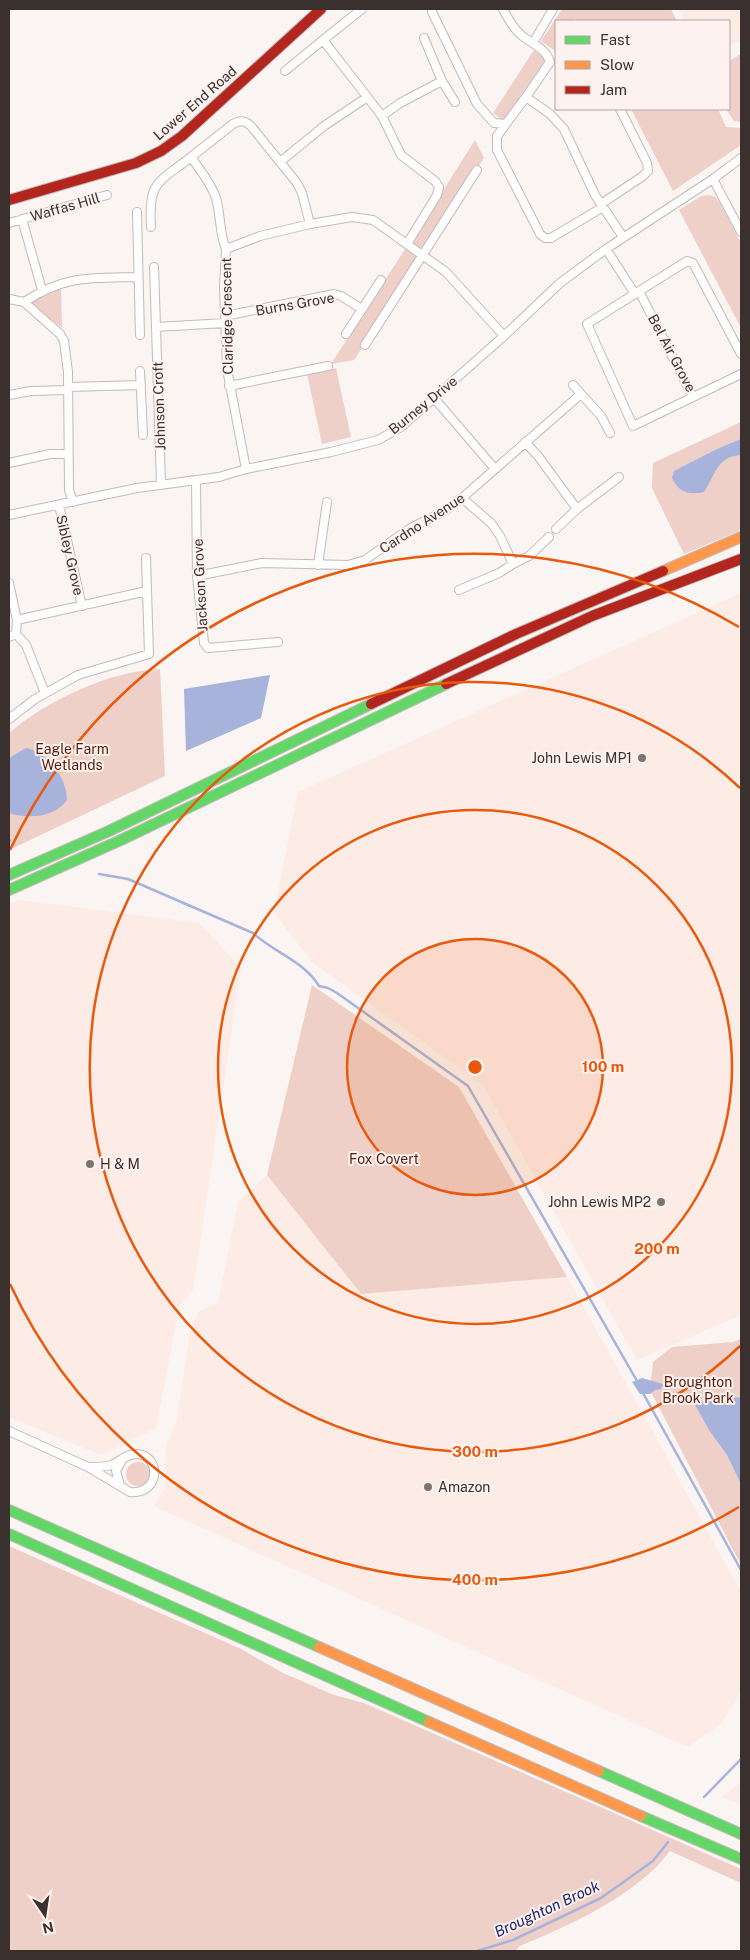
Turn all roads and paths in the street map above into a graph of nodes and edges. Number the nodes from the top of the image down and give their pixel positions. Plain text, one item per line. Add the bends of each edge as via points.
1 (321, 9) edge
2 (362, 9) edge
3 (504, 9) edge
4 (554, 9) edge
5 (432, 12) dead end
6 (424, 38) dead end
7 (323, 40) junction
8 (533, 42) junction
9 (285, 71) dead end
10 (442, 82) junction
11 (526, 97) junction
12 (366, 98) junction
13 (454, 102) dead end
14 (620, 110) edge
15 (382, 116) junction
16 (506, 124) junction
17 (191, 157) junction
18 (741, 158) edge
19 (280, 162) junction
20 (477, 170) dead end
21 (713, 179) junction
22 (107, 195) dead end
23 (9, 200) edge
24 (602, 205) junction
25 (136, 212) dead end
26 (22, 219) junction
27 (9, 223) edge
28 (310, 224) junction
29 (151, 227) dead end
30 (741, 232) edge
31 (623, 238) junction
32 (407, 244) junction
33 (226, 249) junction
34 (606, 249) junction
35 (424, 255) junction
36 (154, 267) dead end
37 (137, 276) junction
38 (381, 280) dead end
39 (42, 290) junction
40 (637, 292) junction
41 (9, 299) edge
42 (24, 302) junction
43 (362, 309) junction
44 (225, 320) junction
45 (156, 327) junction
46 (346, 334) dead end
47 (140, 335) dead end
48 (504, 336) junction
49 (365, 345) dead end
50 (741, 354) edge
51 (328, 366) dead end
52 (140, 371) dead end
53 (741, 374) edge
54 (573, 385) dead end
55 (141, 386) junction
56 (229, 386) junction
57 (68, 388) junction
58 (580, 394) junction
59 (9, 395) edge
60 (693, 397) junction
61 (434, 398) junction
62 (610, 434) dead end
63 (143, 435) dead end
64 (525, 442) junction
65 (68, 454) junction
66 (9, 463) edge
67 (246, 469) junction
68 (495, 469) junction
69 (619, 477) dead end
70 (196, 480) junction
71 (161, 484) junction
72 (462, 498) junction
73 (73, 502) junction
74 (327, 502) dead end
75 (59, 505) junction
76 (577, 509) junction
77 (9, 515) edge
78 (556, 529) dead end
79 (549, 537) dead end
80 (741, 537) edge
81 (146, 558) dead end
82 (741, 559) edge
83 (513, 564) junction
84 (318, 565) junction
85 (197, 576) junction
86 (9, 583) edge
87 (459, 590) dead end
88 (147, 592) junction
89 (82, 606) junction
90 (17, 620) junction
91 (12, 636) edge
92 (278, 642) dead end
93 (45, 693) junction
94 (9, 718) edge
95 (9, 875) edge
96 (9, 890) edge
97 (9, 1431) edge
98 (122, 1460) junction
99 (88, 1467) junction
100 (120, 1484) junction
101 (9, 1510) edge
102 (9, 1534) edge
103 (741, 1834) edge
104 (741, 1859) edge

1 - 23 main road, Lower End Road via 182,136 161,151 136,163
2 - 7 street
3 - 8 street via 511,25
4 - 8 street
5 - 16 street via 477,104 494,123
6 - 10 street
7 - 9 street
7 - 12 street
8 - 11 street via 547,54 550,62
10 - 13 street
10 - 15 street
11 - 16 street
11 - 24 street via 564,129
12 - 15 street
12 - 19 street via 324,126
14 - 24 street via 648,171
15 - 32 street via 401,155 439,187
16 - 24 street via 497,136 497,150 540,234 551,238
17 - 19 street via 239,120 251,126
17 - 29 street via 155,187 150,200
17 - 33 street via 216,198
18 - 21 street, Burney Drive
19 - 28 street via 302,193
20 - 35 street
21 - 30 street
21 - 31 street, Burney Drive
22 - 26 street, Waffas Hill
24 - 31 street
25 - 37 street
26 - 27 street, Waffas Hill
26 - 39 street, Waffas Hill
28 - 32 street, Claridge Crescent via 352,217 373,220
28 - 33 street, Claridge Crescent via 260,236
31 - 34 street, Burney Drive
32 - 35 street, Claridge Crescent
33 - 44 street, Claridge Crescent
34 - 40 street, Bel Air Grove
34 - 48 street, Burney Drive via 560,283
35 - 48 street, Claridge Crescent via 446,272
35 - 49 street
36 - 45 street, Johnson Croft
37 - 39 street via 78,279
37 - 47 street
38 - 43 street
39 - 42 street
40 - 50 street via 687,261 693,264
40 - 60 street, Bel Air Grove
40 - 60 street via 587,324 633,426
41 - 42 street
42 - 57 street via 60,334 66,351
43 - 44 street, Burns Grove via 334,294
43 - 46 street
44 - 45 street
44 - 56 street, Claridge Crescent
45 - 71 street, Johnson Croft
48 - 61 street, Burney Drive
51 - 56 street
52 - 55 street
53 - 60 street, Bel Air Grove
54 - 58 street
55 - 57 street
55 - 63 street
56 - 67 street, Claridge Crescent
57 - 59 street
57 - 65 street
58 - 62 street via 601,416
58 - 64 street, Cardno Avenue
61 - 67 street, Burney Drive via 401,427 378,440
61 - 68 street
64 - 68 street, Cardno Avenue
64 - 76 street
65 - 66 street via 50,454
65 - 73 street via 69,490
67 - 70 street, Burney Drive
68 - 72 street, Cardno Avenue
69 - 76 street
70 - 71 street, Burney Drive
70 - 85 street, Jackson Grove
71 - 73 street, Burney Drive
72 - 83 street via 491,523
72 - 84 street, Cardno Avenue via 365,560 348,565
73 - 75 street, Burney Drive
74 - 84 street
75 - 77 street, Burney Drive
75 - 89 street, Sibley Grove
76 - 78 street
79 - 83 street via 529,556
80 - 95 main road via 516,634 109,831
81 - 88 street
82 - 96 main road via 592,616
83 - 87 street
84 - 85 street, Cardno Avenue via 262,563
85 - 92 street, Jackson Grove via 204,644 208,648
86 - 90 street
88 - 89 street
88 - 93 street via 149,654 78,676
89 - 90 street
90 - 91 street
91 - 93 street via 26,645
93 - 94 street
97 - 99 street
98 - 99 street via 104,1467
98 - 100 street via 116,1471
98 - 100 street via 130,1455 142,1455 151,1462 155,1474 152,1484 141,1492 130,1492
99 - 100 street
101 - 103 main road
102 - 104 main road

